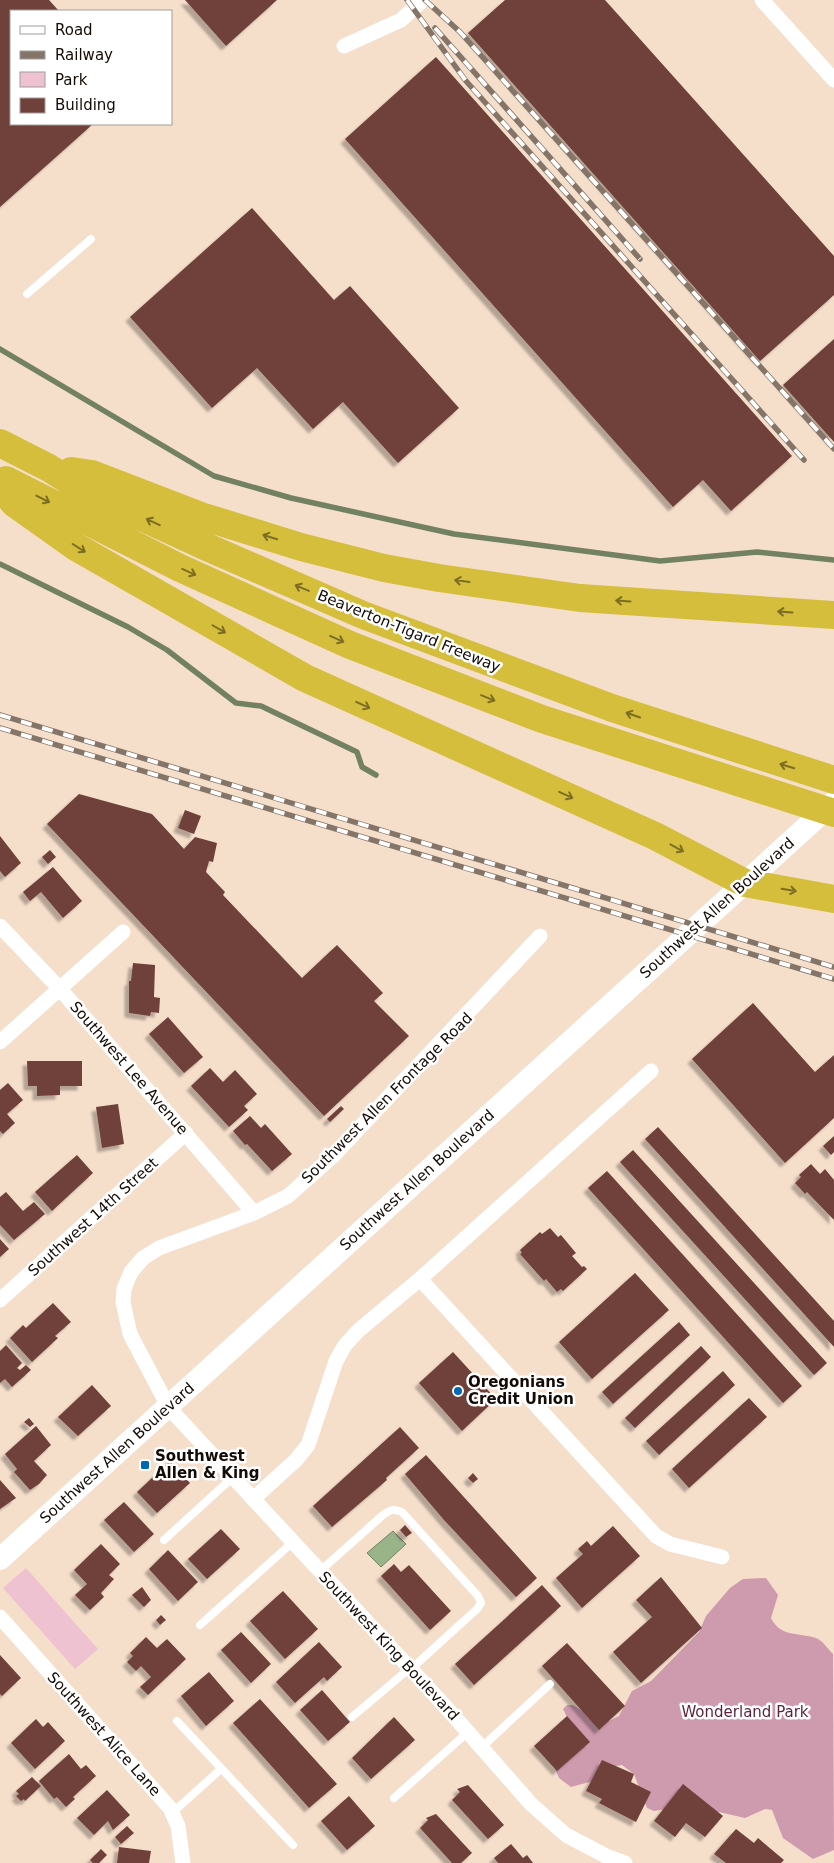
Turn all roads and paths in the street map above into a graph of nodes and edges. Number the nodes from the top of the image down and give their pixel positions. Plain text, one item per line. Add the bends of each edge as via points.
1 (423, 0) edge
2 (762, 0) edge
3 (344, 46) dead end
4 (834, 80) edge
5 (91, 239) dead end
6 (27, 294) dead end
7 (0, 443) edge
8 (49, 468) junction
9 (0, 477) edge
10 (0, 485) edge
11 (834, 615) edge
12 (834, 780) edge
13 (834, 802) edge
14 (834, 813) edge
15 (745, 883) junction
16 (834, 898) edge
17 (0, 926) edge
18 (123, 932) dead end
19 (540, 936) dead end
20 (60, 989) junction
21 (0, 1042) edge
22 (651, 1072) dead end
23 (186, 1133) junction
24 (254, 1213) junction
25 (420, 1279) junction
26 (0, 1300) edge
27 (169, 1408) junction
28 (233, 1477) junction
29 (253, 1499) junction
30 (164, 1540) dead end
31 (293, 1542) junction
32 (722, 1557) dead end
33 (0, 1559) edge
34 (320, 1571) junction
35 (0, 1616) edge
36 (200, 1625) dead end
37 (410, 1668) junction
38 (550, 1684) dead end
39 (352, 1717) dead end
40 (177, 1721) dead end
41 (468, 1732) junction
42 (482, 1747) junction
43 (221, 1769) junction
44 (394, 1798) dead end
45 (172, 1813) junction
46 (293, 1845) dead end
47 (604, 1860) edge
48 (184, 1863) edge
49 (625, 1863) edge

1 - 3 street via 401,20
2 - 4 street
5 - 6 lane
7 - 8 highway, Beaverton-Tigard Freeway
11 -> 8 highway via 580,598 384,568 201,516 92,474
12 -> 8 highway, Beaverton-Tigard Freeway via 612,708 363,615 87,492
9 -> 14 highway via 180,568 350,645 542,719
10 -> 15 highway via 14,503 76,547 297,673 655,836
13 - 15 main road, Southwest Allen Boulevard
15 -> 16 highway
15 - 27 main road, Southwest Allen Boulevard
17 - 20 street, Southwest Lee Avenue
18 - 20 street
19 - 24 street, Southwest Allen Frontage Road via 332,1157 288,1196
20 - 21 street
20 - 23 street, Southwest Lee Avenue
22 - 25 street
23 - 24 street, Southwest Lee Avenue
23 - 26 street, Southwest 14th Street
24 - 27 street, Southwest Allen Frontage Road via 159,1248 143,1258 131,1272 124,1290 125,1318 130,1334
25 - 29 street via 359,1330 346,1345 330,1378 308,1445
25 - 32 street via 656,1536 670,1544
27 - 28 street, Southwest King Boulevard
27 - 33 main road, Southwest Allen Boulevard
28 - 29 street, Southwest King Boulevard
28 - 30 lane
29 - 31 street, Southwest King Boulevard
31 - 34 street, Southwest King Boulevard
31 - 36 lane
34 - 37 street, Southwest King Boulevard
34 - 37 lane via 383,1514 397,1509 402,1512 481,1603
35 - 45 street, Southwest Alice Lane
37 - 39 lane
37 - 41 street, Southwest King Boulevard
38 - 42 lane
40 - 43 lane
41 - 42 street, Southwest King Boulevard
41 - 44 lane
42 - 47 street, Southwest King Boulevard via 531,1804 566,1835
43 - 45 lane
43 - 46 lane
45 - 48 street, Southwest Alice Lane via 178,1826
47 - 49 street, Southwest King Boulevard

